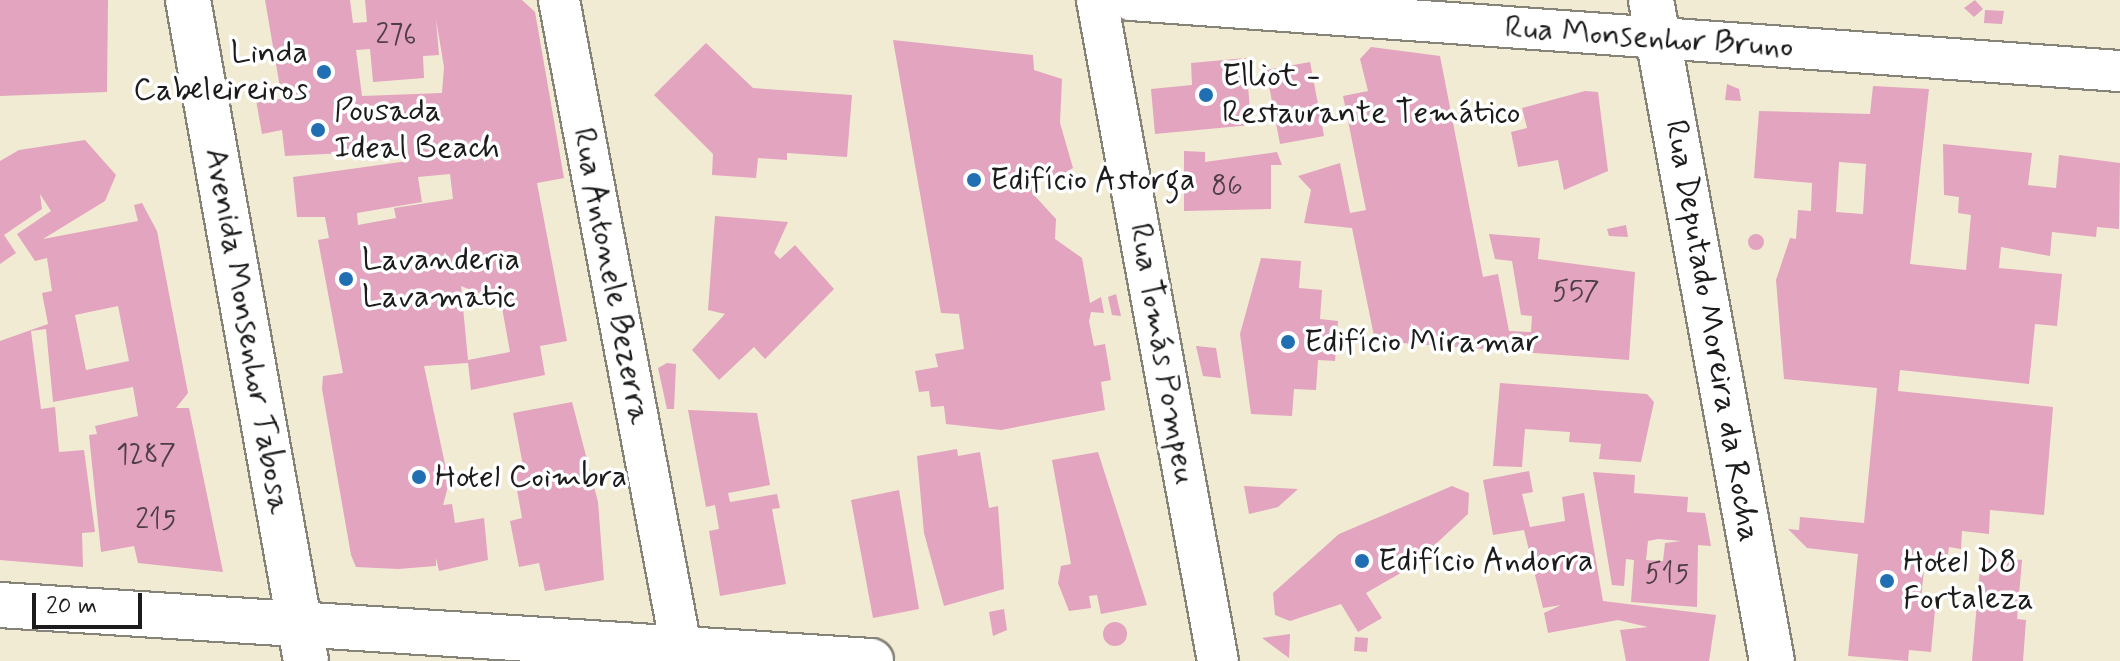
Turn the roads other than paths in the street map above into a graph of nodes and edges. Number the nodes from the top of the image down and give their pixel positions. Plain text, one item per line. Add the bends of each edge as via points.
1 (188, 0) edge
2 (559, 0) edge
3 (1097, 0) edge
4 (1131, 0) edge
5 (1654, 19) edge
6 (2120, 71) edge
7 (0, 605) edge
8 (302, 644) edge
9 (681, 647) junction
10 (871, 661) edge
11 (1218, 661) edge
12 (1772, 661) edge

1 - 8 main road, Avenida Monsenhor Tabosa
2 - 9 street, Rua Antonele Bezerra
3 - 11 street, Rua Tomás Pompeu
4 - 5 street, Rua Monsenhor Bruno
5 - 6 street, Rua Monsenhor Bruno
5 - 12 main road, Rua Deputado Moreira da Rocha
7 - 8 main road
8 - 9 main road
9 - 10 main road

